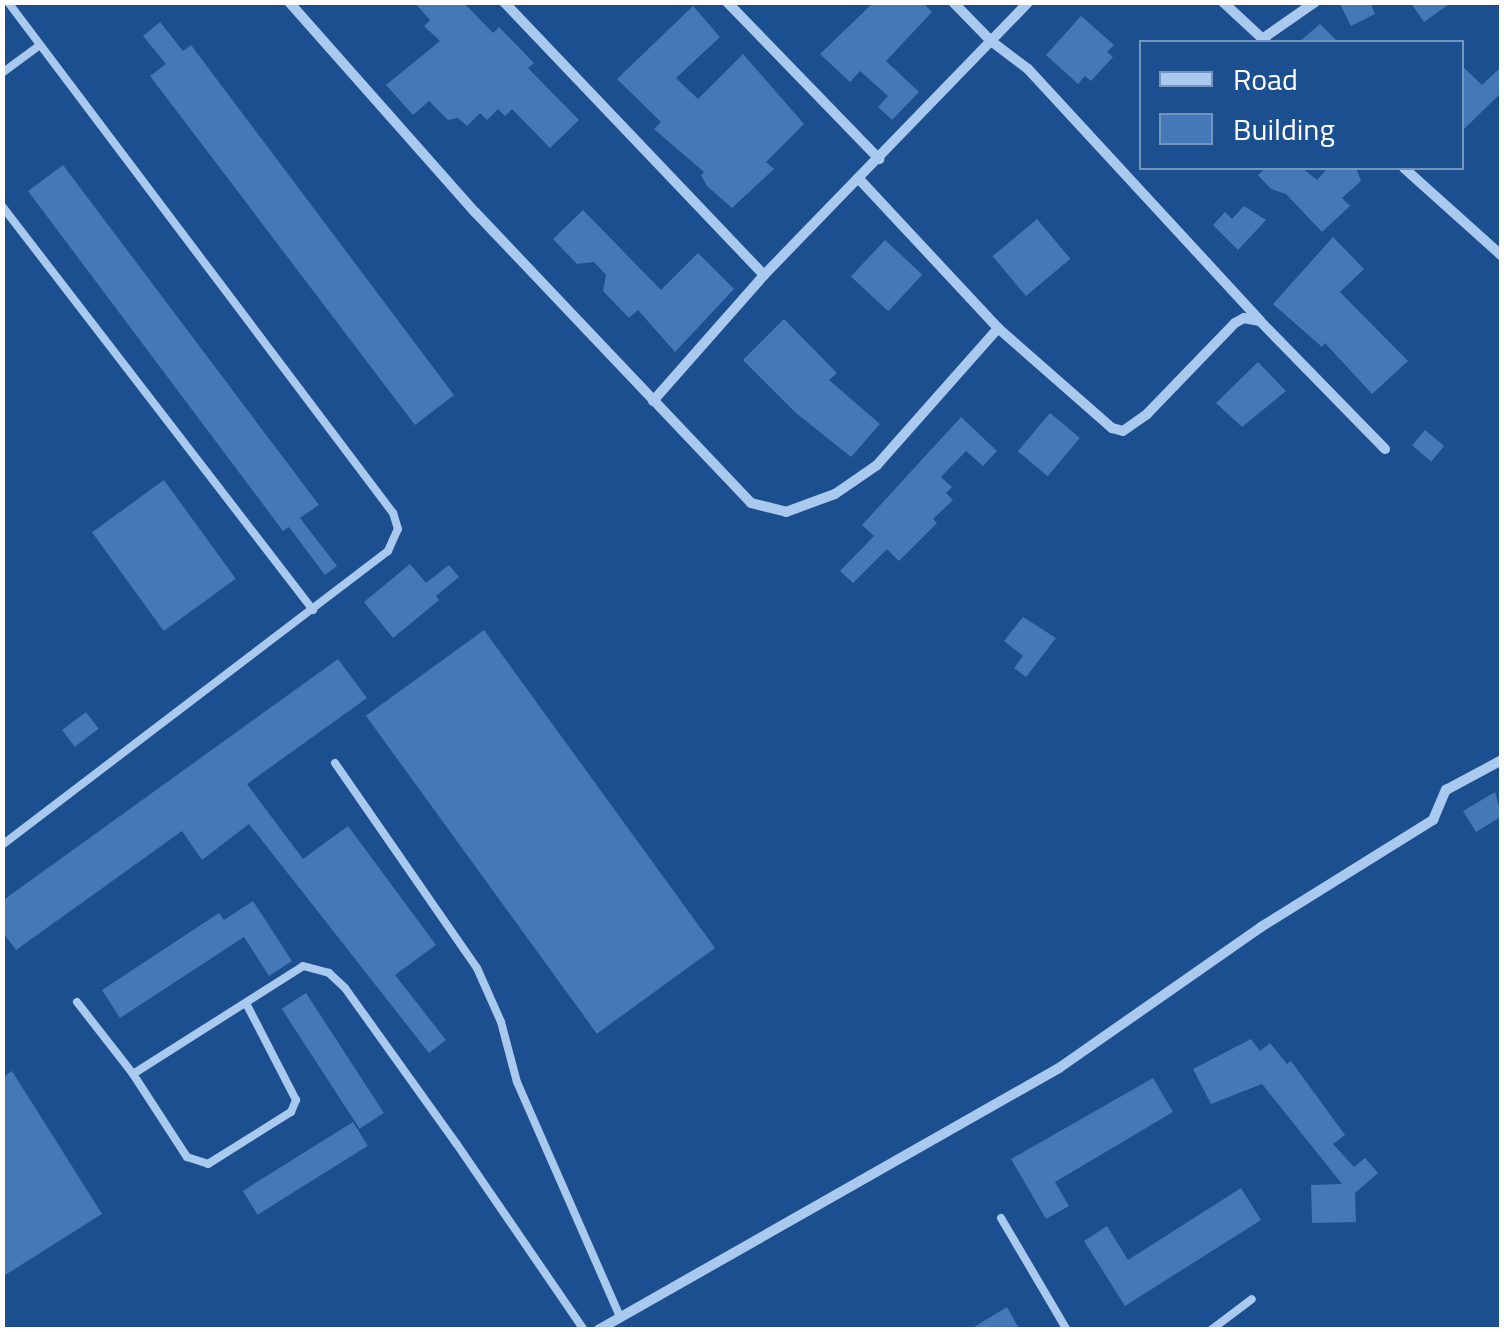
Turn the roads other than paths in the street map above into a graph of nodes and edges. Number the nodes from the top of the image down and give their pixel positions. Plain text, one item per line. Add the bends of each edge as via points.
1 (8, 2) edge
2 (289, 2) edge
3 (504, 2) edge
4 (727, 2) edge
5 (953, 2) edge
6 (1029, 2) edge
7 (1223, 2) edge
8 (1314, 2) edge
9 (1264, 40) edge
10 (991, 41) junction
11 (40, 45) junction
12 (2, 73) edge
13 (879, 159) junction
14 (1406, 170) edge
15 (860, 180) junction
16 (2, 206) edge
17 (1502, 256) edge
18 (764, 275) junction
19 (1260, 321) junction
20 (998, 328) junction
21 (653, 401) junction
22 (1385, 449) dead end
23 (313, 610) junction
24 (1502, 760) edge
25 (335, 763) dead end
26 (2, 846) edge
27 (77, 1002) dead end
28 (246, 1003) junction
29 (133, 1074) junction
30 (1001, 1218) dead end
31 (1252, 1299) dead end
32 (620, 1317) junction
33 (584, 1330) edge
34 (598, 1330) edge
35 (1067, 1330) edge
36 (1211, 1330) edge

1 - 11 lane
2 - 21 street
3 - 18 street
4 - 13 street
5 - 10 street
6 - 10 street
7 - 9 street
8 - 9 street
10 - 13 street
10 - 19 street via 1028,69
11 - 12 lane
11 - 23 lane via 397,521 398,538 388,551
13 - 15 street
14 - 17 street
15 - 18 street
15 - 20 street
16 - 23 lane
18 - 21 street
19 - 20 street via 1235,323 1122,431
19 - 22 street
20 - 21 street via 877,465 836,494 786,512 751,502
23 - 26 lane
24 - 32 street via 1446,790 1433,820 1262,927 1058,1068
25 - 32 lane via 477,968 517,1082
27 - 29 lane
28 - 29 lane
28 - 29 lane via 296,1100 291,1112 208,1164 195,1162
28 - 33 lane via 303,966 329,973 345,988
30 - 35 lane
31 - 36 lane
32 - 34 street

